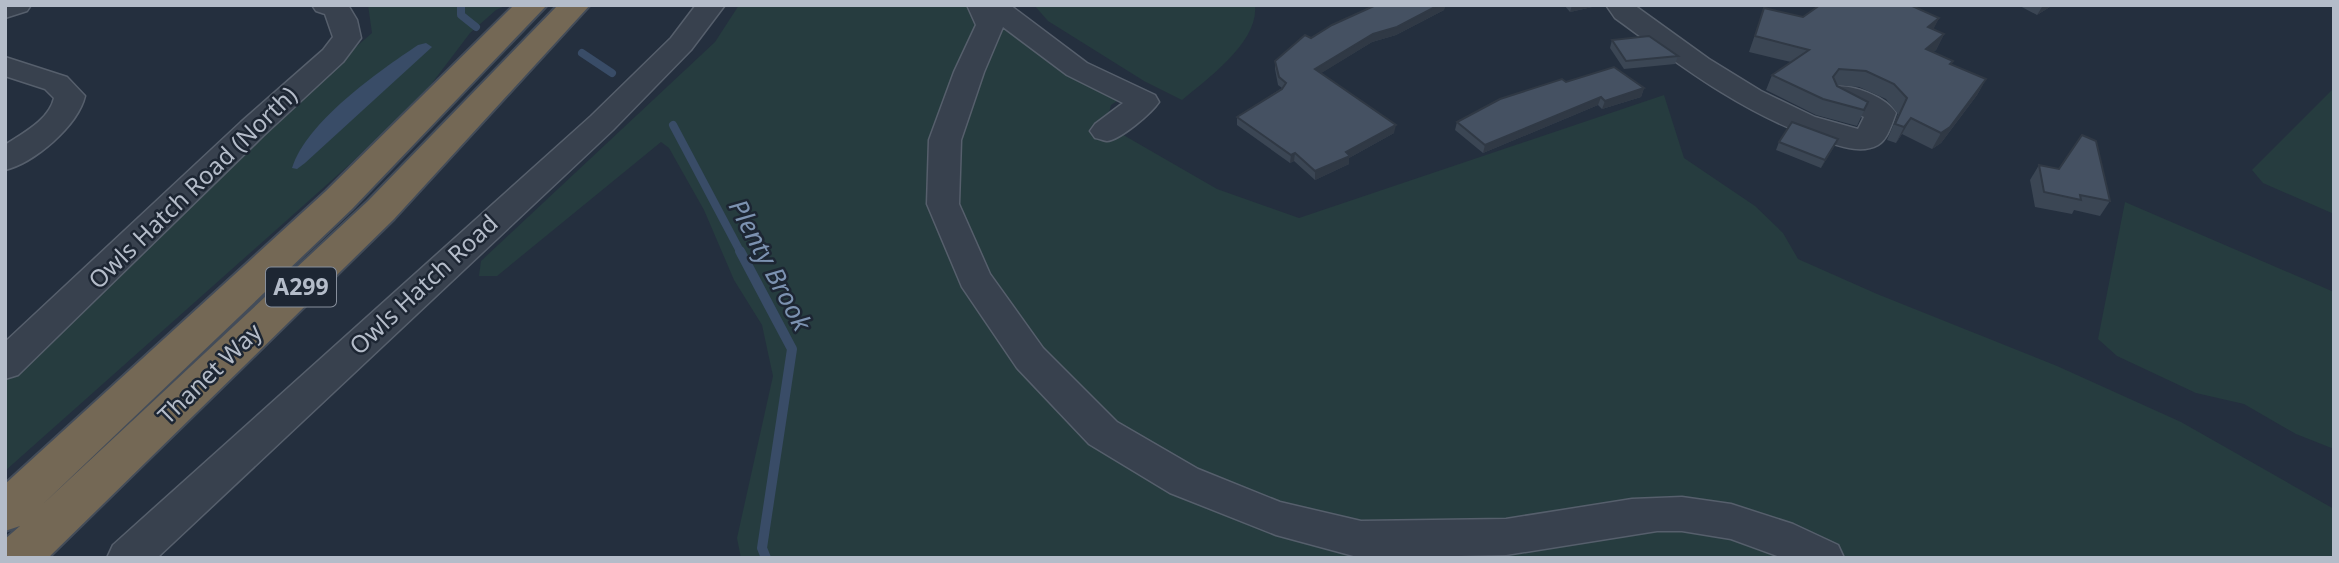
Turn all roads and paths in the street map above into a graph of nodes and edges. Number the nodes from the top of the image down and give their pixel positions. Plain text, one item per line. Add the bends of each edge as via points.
1 (17, 5) edge
2 (326, 5) edge
3 (532, 5) edge
4 (575, 5) edge
5 (712, 5) edge
6 (981, 5) edge
7 (992, 5) edge
8 (1620, 5) edge
9 (5, 10) edge
10 (5, 66) edge
11 (1843, 94) edge
12 (1106, 131) dead end
13 (5, 160) edge
14 (5, 365) edge
15 (5, 512) edge
16 (1587, 524) junction
17 (1361, 539) junction
18 (17, 558) edge
19 (128, 558) edge
20 (1406, 558) edge
21 (1550, 558) edge
22 (1823, 558) edge

1 - 9 street
2 - 14 street, Owls Hatch Road (North) via 336,8 347,38 333,56
3 - 15 highway, Thanet Way / A299 via 339,200
4 - 18 highway, Thanet Way / A299 via 381,210
5 - 19 street, Owls Hatch Road via 681,44 602,123
6 - 17 street via 990,25 945,140 943,204 974,278 1023,348 1103,433 1184,481 1276,518
7 - 12 street via 1077,69 1144,102
8 - 11 street via 1732,87 1778,113 1849,138 1871,135 1881,113
10 - 13 street via 56,83 70,96 70,106 62,116
16 - 17 street via 1467,540
16 - 21 street
16 - 22 street via 1665,513 1701,515 1770,531
17 - 20 street

